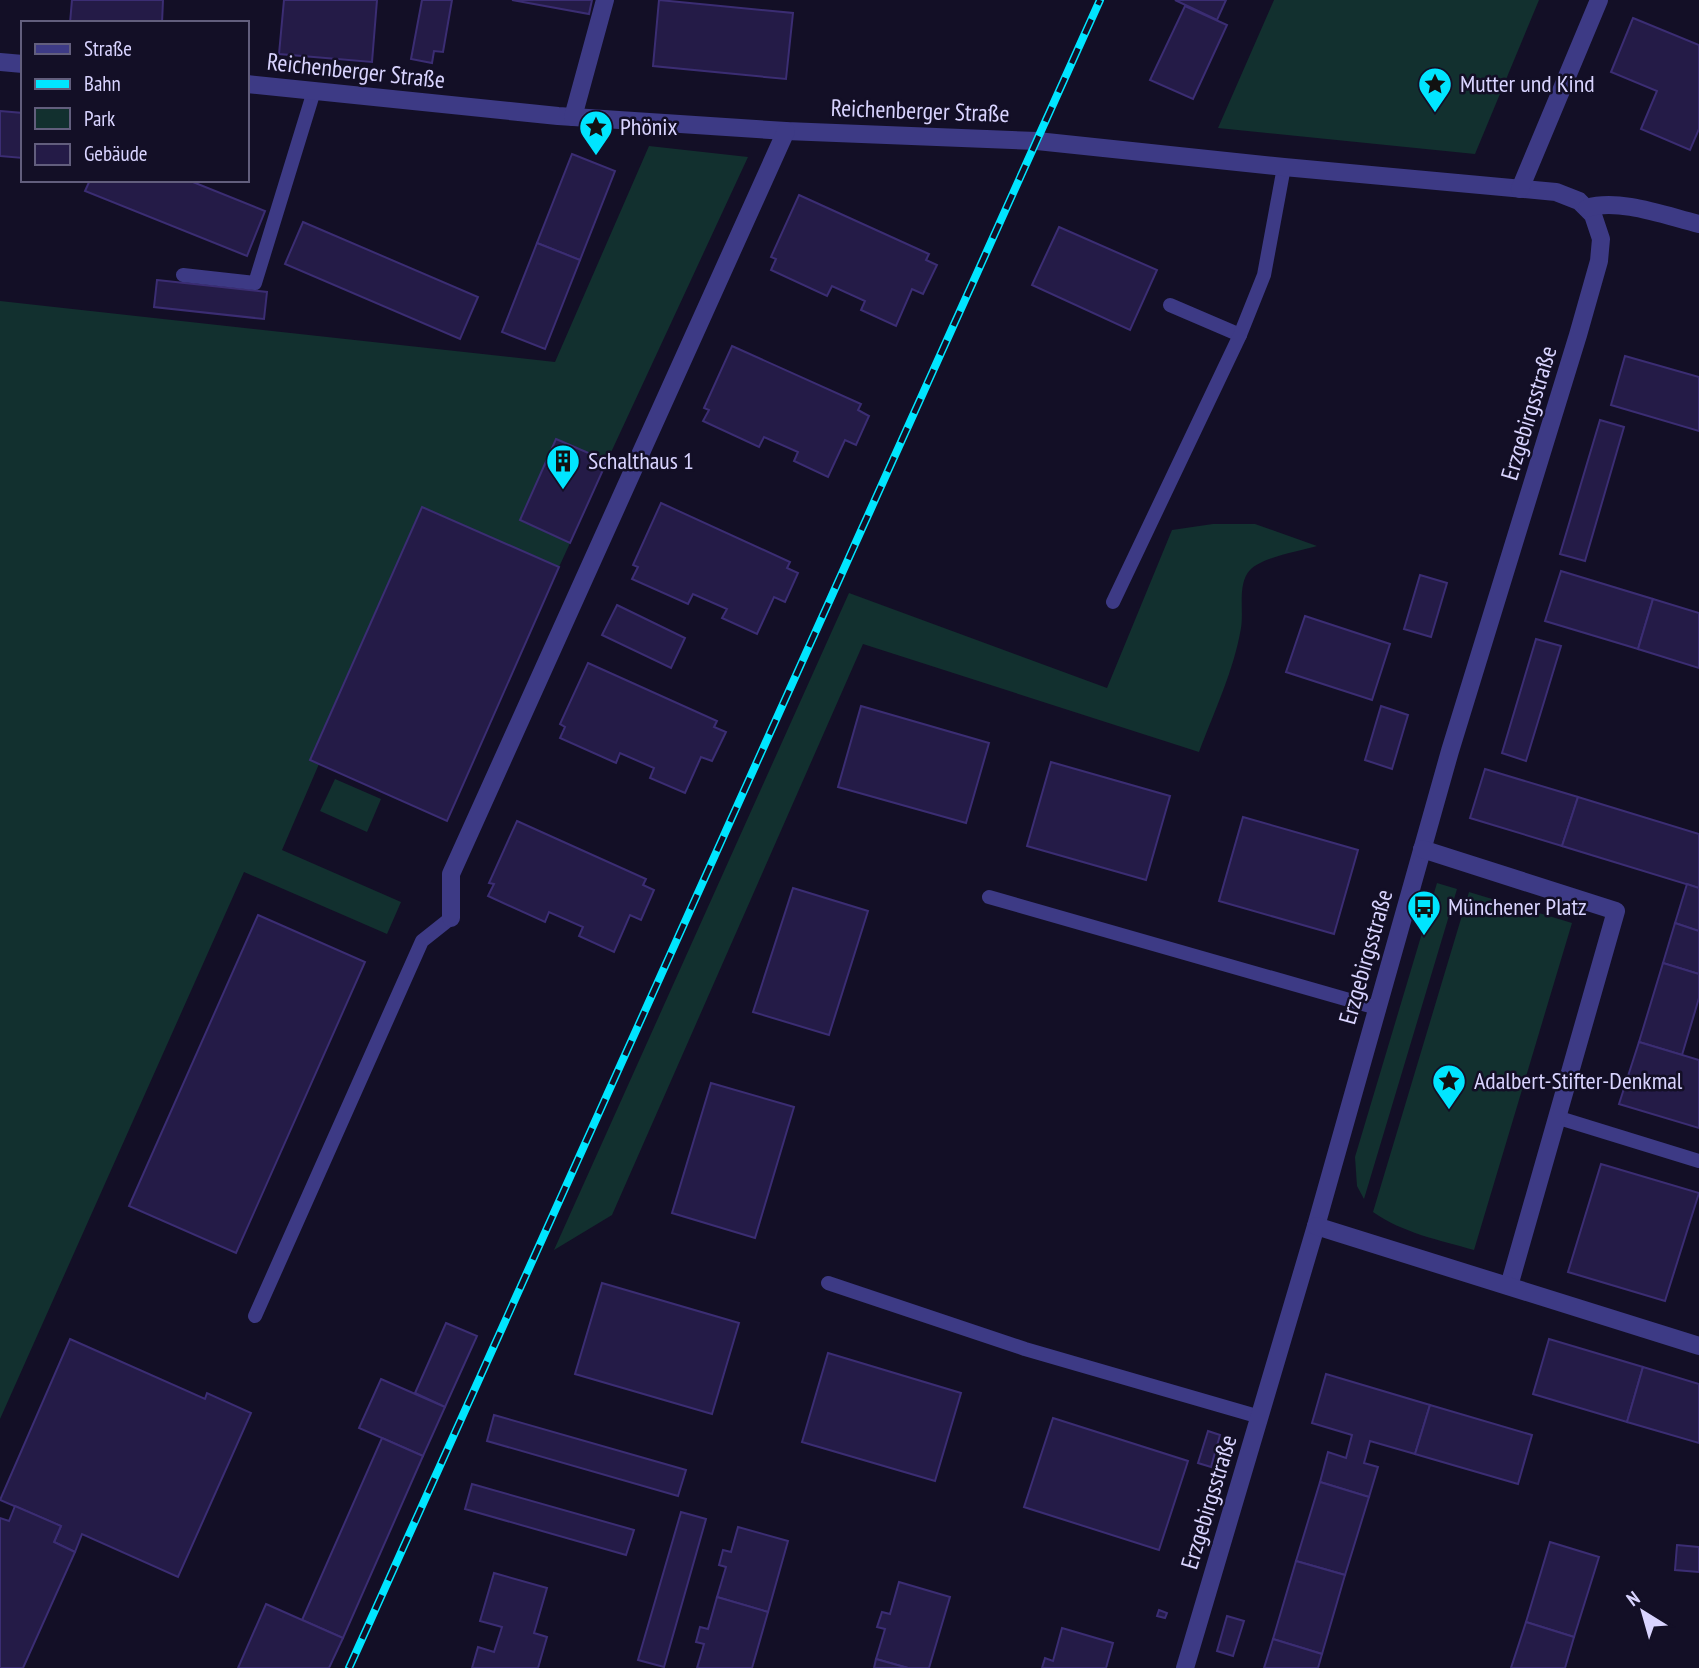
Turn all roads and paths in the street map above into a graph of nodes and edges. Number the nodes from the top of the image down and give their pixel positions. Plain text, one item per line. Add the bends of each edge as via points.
1 (605, 0) edge
2 (1600, 0) edge
3 (0, 62) edge
4 (21, 64) edge
5 (248, 84) edge
6 (314, 91) junction
7 (573, 117) junction
8 (786, 131) junction
9 (1284, 167) junction
10 (1520, 189) junction
11 (1587, 208) junction
12 (1699, 223) edge
13 (183, 275) dead end
14 (1170, 304) dead end
15 (1240, 335) junction
16 (1113, 602) dead end
17 (1422, 849) junction
18 (989, 897) dead end
19 (451, 918) joint
20 (1377, 1008) junction
21 (1556, 1117) junction
22 (1699, 1161) edge
23 (1316, 1226) junction
24 (828, 1283) dead end
25 (1509, 1286) junction
26 (255, 1316) dead end
27 (1699, 1346) edge
28 (1260, 1416) junction
29 (1185, 1668) edge

1 - 7 street
2 - 10 street
3 - 4 street
5 - 6 street, Reichenberger Straße
6 - 7 street, Reichenberger Straße
6 - 13 lane via 255,284
7 - 8 street, Reichenberger Straße
8 - 9 street, Reichenberger Straße via 1037,141
8 - 19 street via 451,874
9 - 10 street, Reichenberger Straße
9 - 15 lane via 1264,275
10 - 11 street, Reichenberger Straße via 1570,196
11 - 12 street, Reichenberger Straße via 1616,204
11 - 17 street, Erzgebirgsstraße via 1598,225 1599,261
14 - 15 lane
15 - 16 lane
17 - 20 street, Erzgebirgsstraße
17 - 21 street via 1616,911
18 - 20 lane
19 - 26 lane via 422,941
20 - 23 street, Erzgebirgsstraße
21 - 22 lane
21 - 25 street
23 - 25 street
23 - 28 street, Erzgebirgsstraße
24 - 28 lane via 1026,1349
25 - 27 street
28 - 29 street, Erzgebirgsstraße

